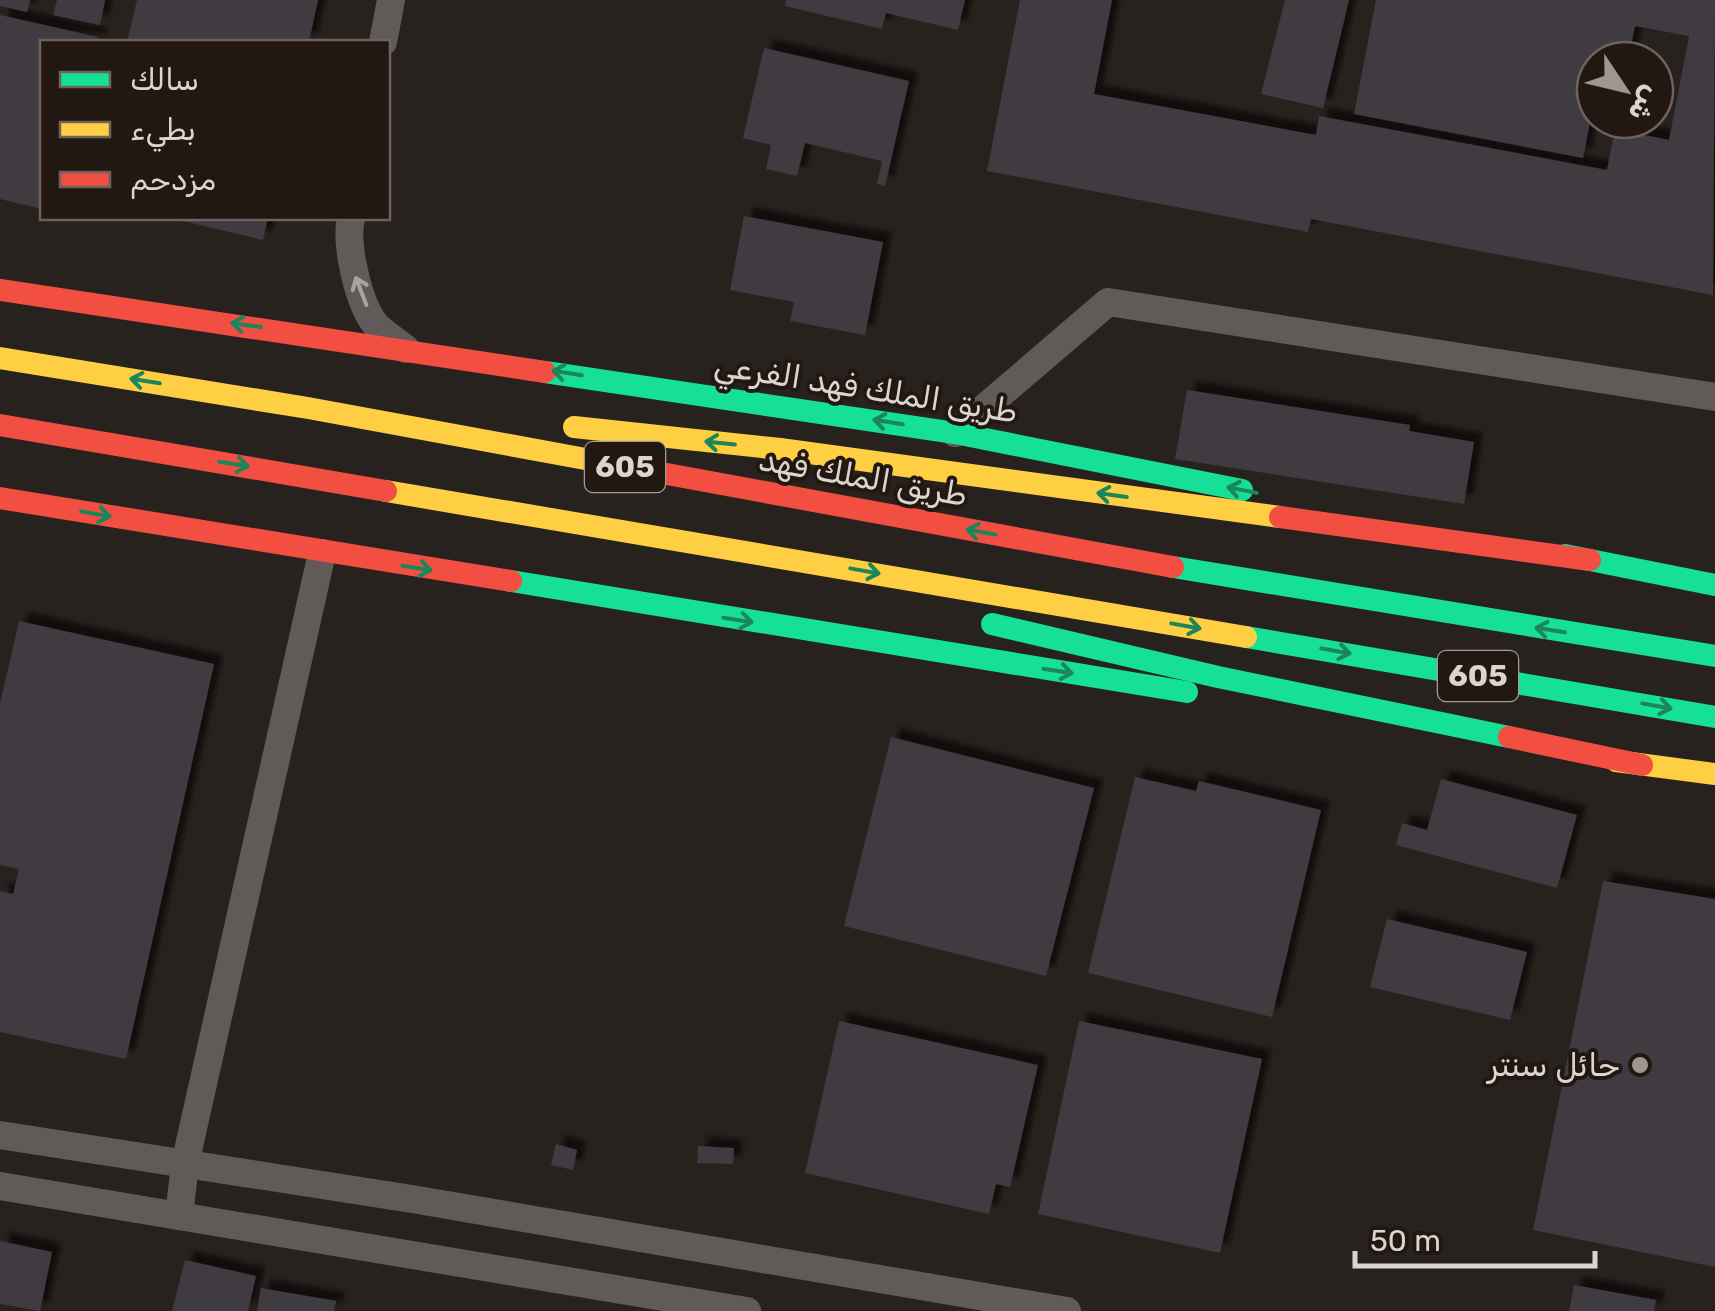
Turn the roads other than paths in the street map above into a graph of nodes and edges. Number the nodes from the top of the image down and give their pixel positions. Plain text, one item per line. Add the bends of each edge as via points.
1 (391, 0) edge
2 (383, 40) edge
3 (350, 220) edge
4 (0, 290) edge
5 (406, 348) junction
6 (0, 358) edge
7 (1715, 396) edge
8 (308, 408) junction
9 (506, 420) dead end
10 (546, 424) dead end
11 (0, 425) edge
12 (955, 433) junction
13 (0, 498) edge
14 (534, 514) junction
15 (322, 553) junction
16 (1590, 560) junction
17 (1715, 585) edge
18 (898, 601) dead end
19 (975, 620) dead end
20 (1715, 656) edge
21 (1715, 716) edge
22 (1642, 765) junction
23 (1715, 774) edge
24 (0, 1135) edge
25 (185, 1164) junction
26 (0, 1186) edge
27 (179, 1216) junction
28 (624, 1301) edge
29 (747, 1311) edge
30 (1066, 1311) edge

1 - 2 street
5 -> 3 street via 374,323 356,280
5 -> 4 main road, طريق الملك فهد الفرعي
12 -> 5 main road, طريق الملك فهد الفرعي
8 -> 6 main road, طريق الملك فهد / 605
7 - 12 street via 1108,302
8 - 9 main road
20 -> 8 main road, طريق الملك فهد / 605 via 1249,582
16 -> 10 main road via 780,449
11 -> 14 main road, 605
16 -> 12 main road, طريق الملك فهد الفرعي
13 -> 15 main road
14 - 18 main road
14 -> 21 main road, 605
15 -> 22 main road
15 - 25 street
16 - 17 main road, طريق الملك فهد الفرعي
19 - 22 main road via 1218,678
22 - 23 main road
24 - 25 street
25 - 27 street
25 - 30 street
26 - 27 street
27 - 28 street
28 - 29 street

